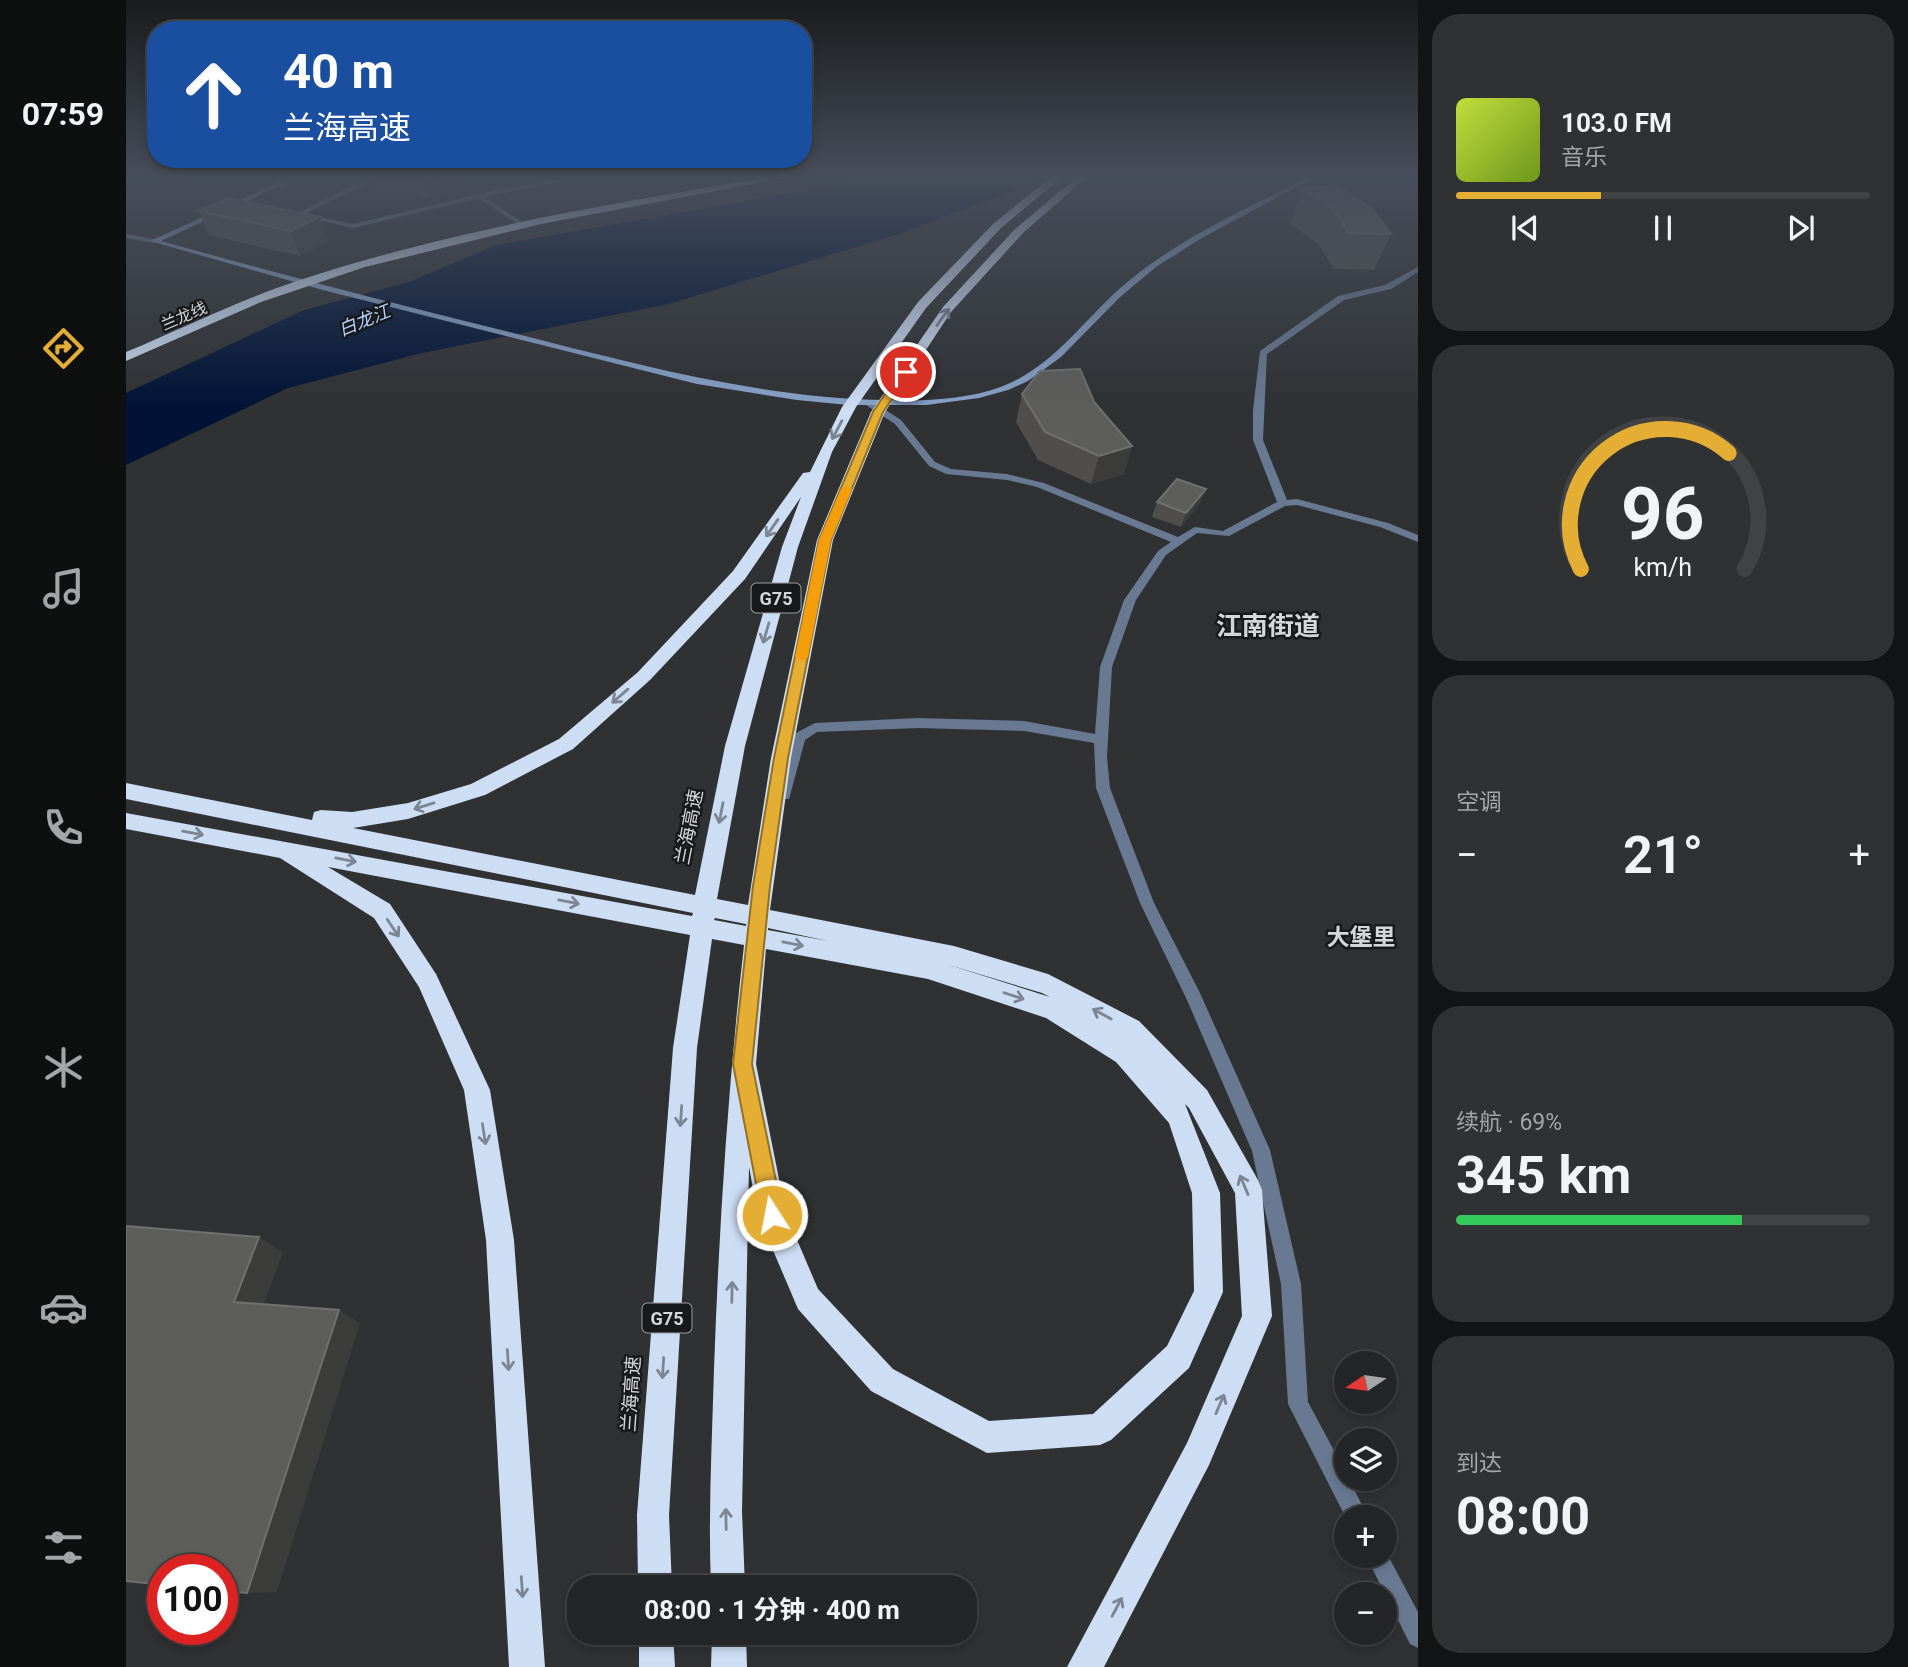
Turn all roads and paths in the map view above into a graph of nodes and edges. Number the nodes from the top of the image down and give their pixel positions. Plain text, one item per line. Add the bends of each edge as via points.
1 (202, 255) edge
2 (398, 255) edge
3 (970, 255) edge
4 (997, 255) edge
5 (1171, 255) edge
6 (1418, 269) edge
7 (296, 282) junction
8 (126, 348) edge
9 (126, 357) edge
10 (869, 403) junction
11 (825, 452) junction
12 (1283, 503) junction
13 (1418, 539) edge
14 (1179, 541) junction
15 (1101, 740) junction
16 (126, 791) edge
17 (783, 796) dead end
18 (250, 816) junction
19 (126, 821) edge
20 (279, 848) junction
21 (743, 1064) junction
22 (1351, 1505) edge
23 (1383, 1568) edge
24 (655, 1575) edge
25 (728, 1575) edge
26 (1418, 1636) edge
27 (656, 1645) edge
28 (729, 1645) edge
29 (527, 1667) edge
30 (657, 1667) edge
31 (729, 1667) edge
32 (1085, 1667) edge

1 - 7 street
2 - 7 highway, 兰龙线
3 -> 11 highway, 兰海高速 / G75 via 922,305 849,407
21 -> 4 highway, G75 via 761,886 781,758 825,540 878,412 947,310
5 - 10 street via 1130,283 1051,363 1030,378 968,397
6 - 12 street via 1388,287 1341,298 1263,354 1258,440
7 - 8 highway, 兰龙线
7 - 9 highway, 兰龙线
7 - 10 street via 733,390
10 - 14 street via 898,422 932,464 949,472 1040,485
11 -> 18 highway via 739,575 644,676 566,744 478,790 408,811 352,820
11 -> 24 highway, 兰海高速 / G75 via 790,547 734,746 710,870 685,1048 653,1516
12 - 13 street via 1297,502 1384,525
12 - 14 street via 1225,534 1195,530
14 - 15 street via 1162,553 1130,600 1106,667
15 - 17 street via 1024,726 918,723 815,728 799,737
15 - 22 street via 1103,788 1147,903 1261,1150 1291,1284 1298,1404
16 - 18 highway
32 -> 18 highway via 1198,1454 1257,1316 1248,1190 1198,1099 1130,1029 1048,984 954,956
19 -> 20 highway
20 -> 21 highway via 928,969 1053,1009 1125,1054 1179,1115 1206,1193 1209,1292 1178,1357 1100,1429 987,1437 882,1380 808,1299 772,1215
20 -> 29 highway via 382,911 428,981 477,1090 500,1240
25 -> 21 highway, G75 via 733,1213
23 - 26 street
27 - 30 highway
28 - 31 highway

